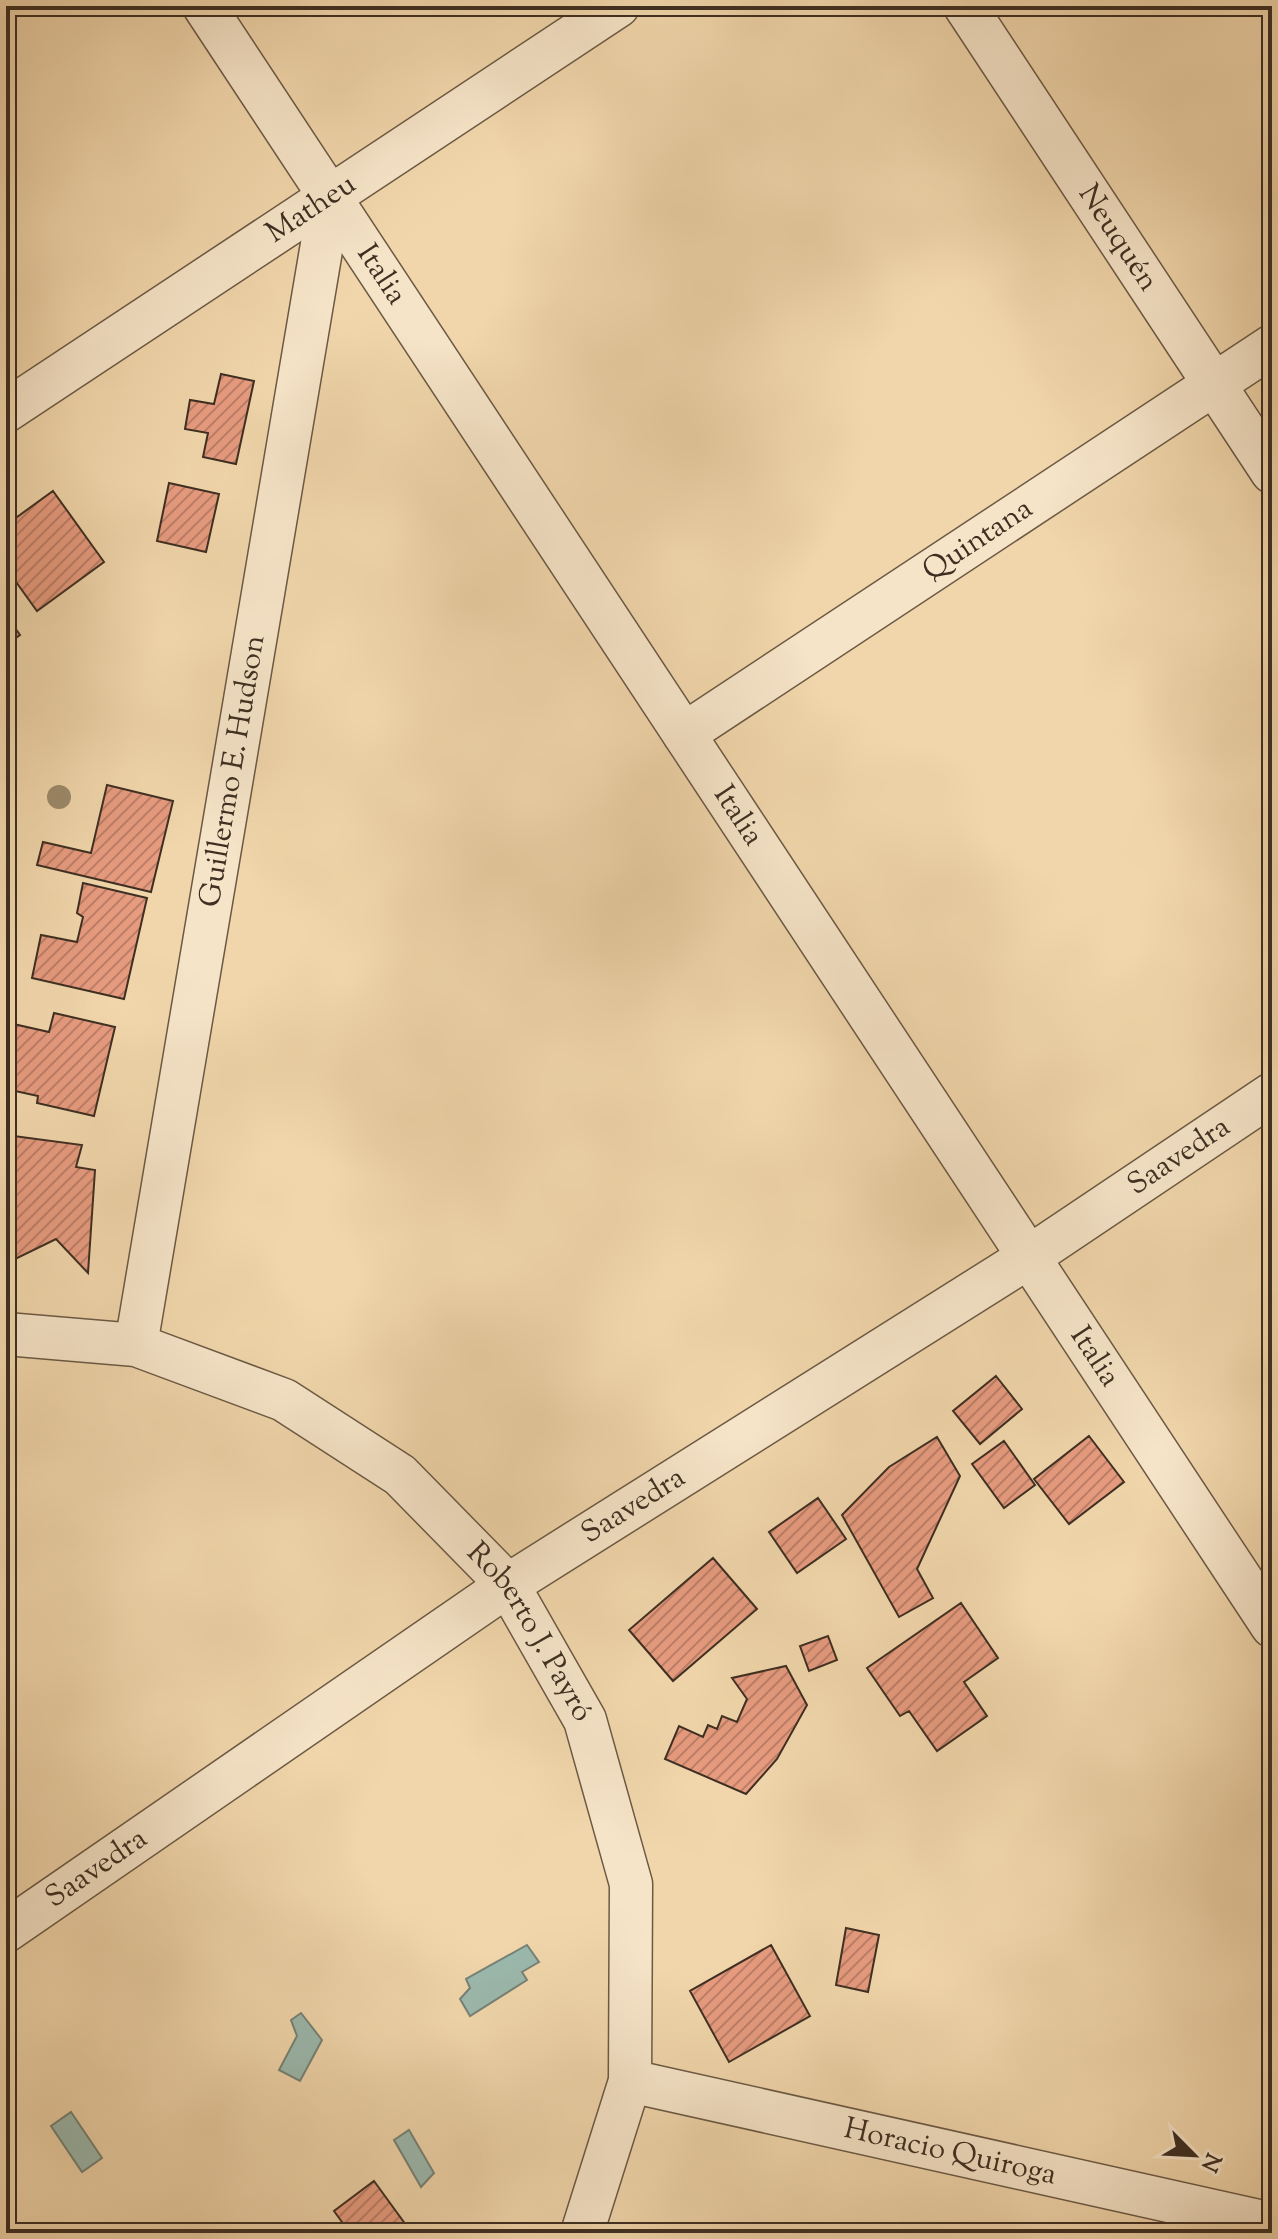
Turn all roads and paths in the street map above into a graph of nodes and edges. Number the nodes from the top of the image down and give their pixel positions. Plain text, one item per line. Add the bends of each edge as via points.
1 (204, 6) edge
2 (618, 6) edge
3 (965, 6) edge
4 (330, 197) junction
5 (1272, 346) edge
6 (1214, 384) junction
7 (6, 411) edge
8 (1272, 472) edge
9 (684, 734) junction
10 (1272, 1094) edge
11 (1029, 1257) junction
12 (6, 1334) edge
13 (136, 1345) junction
14 (508, 1585) junction
15 (1272, 1626) edge
16 (6, 1931) edge
17 (630, 2081) junction
18 (1272, 2224) edge
19 (582, 2233) edge

1 - 4 street, Italia
2 - 4 street, Matheu
3 - 6 street, Neuquén
4 - 7 street, Matheu
4 - 9 street, Italia
4 - 13 street, Guillermo E. Hudson
5 - 6 street, Quintana
6 - 8 street, Neuquén
6 - 9 street, Quintana
9 - 11 street, Italia
10 - 11 street, Saavedra
11 - 14 street, Saavedra
11 - 15 street, Italia
12 - 13 street, Roberto J. Payró
13 - 14 street, Roberto J. Payró via 284,1400 374,1458 400,1475
14 - 16 street, Saavedra
14 - 17 street, Roberto J. Payró via 585,1720 631,1884
17 - 18 street, Horacio Quiroga
17 - 19 street, Roberto J. Payró

